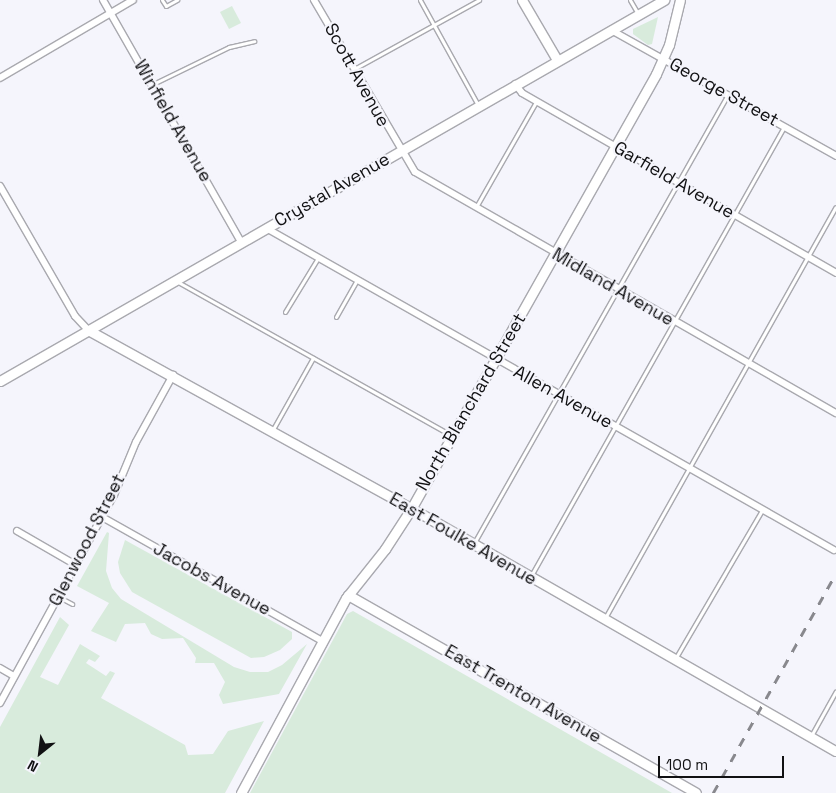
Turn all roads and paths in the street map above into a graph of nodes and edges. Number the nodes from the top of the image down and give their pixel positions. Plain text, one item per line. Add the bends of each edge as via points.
1 (103, 0) edge
2 (133, 0) edge
3 (162, 0) edge
4 (177, 0) edge
5 (315, 0) edge
6 (420, 0) edge
7 (478, 0) edge
8 (522, 0) edge
9 (630, 0) edge
10 (664, 0) edge
11 (680, 0) edge
12 (110, 13) junction
13 (638, 15) junction
14 (434, 25) junction
15 (611, 30) junction
16 (254, 41) dead end
17 (663, 58) junction
18 (557, 60) junction
19 (353, 70) junction
20 (0, 78) edge
21 (153, 84) junction
22 (515, 84) junction
23 (728, 94) junction
24 (537, 102) junction
25 (478, 105) junction
26 (785, 127) junction
27 (616, 147) junction
28 (400, 151) junction
29 (836, 156) edge
30 (680, 183) junction
31 (0, 186) edge
32 (475, 208) junction
33 (836, 208) edge
34 (737, 216) junction
35 (266, 228) junction
36 (241, 242) junction
37 (555, 254) junction
38 (808, 256) junction
39 (318, 257) junction
40 (836, 273) edge
41 (357, 279) junction
42 (175, 280) junction
43 (618, 289) junction
44 (285, 312) dead end
45 (336, 317) dead end
46 (676, 323) junction
47 (88, 330) junction
48 (314, 358) junction
49 (496, 359) junction
50 (748, 364) junction
51 (173, 375) junction
52 (0, 381) edge
53 (560, 395) junction
54 (836, 413) edge
55 (617, 428) junction
56 (272, 431) junction
57 (452, 436) junction
58 (688, 468) junction
59 (411, 508) junction
60 (762, 510) junction
61 (102, 517) junction
62 (17, 530) dead end
63 (474, 544) junction
64 (834, 550) dead end
65 (76, 565) junction
66 (531, 576) junction
67 (348, 595) junction
68 (59, 596) junction
69 (72, 604) dead end
70 (604, 619) junction
71 (322, 641) junction
72 (675, 659) junction
73 (0, 668) edge
74 (14, 676) junction
75 (836, 691) edge
76 (0, 703) edge
77 (810, 737) junction
78 (836, 751) edge
79 (241, 793) edge
80 (696, 793) edge

1 - 12 street, Winfield Avenue
2 - 12 street
3 - 4 lane via 166,6
5 - 19 street, Scott Avenue
6 - 14 lane
7 - 14 lane
8 - 18 street
9 - 13 lane
10 - 13 street, Crystal Avenue
11 - 17 street, North Blanchard Street
12 - 20 street
12 - 21 street, Winfield Avenue
13 - 15 street, Crystal Avenue
14 - 19 lane
14 - 25 lane
15 - 17 street, George Street
15 - 18 street, Crystal Avenue
16 - 21 lane via 228,47
17 - 23 street, George Street
17 - 27 street, North Blanchard Street
18 - 22 street, Crystal Avenue
19 - 28 street, Scott Avenue
21 - 36 street, Winfield Avenue
22 - 24 street, Garfield Avenue via 522,93
22 - 25 street, Crystal Avenue
23 - 26 street, George Street
23 - 30 lane
24 - 27 street, Garfield Avenue
24 - 32 lane
25 - 28 street, Crystal Avenue
26 - 29 street, George Street
26 - 34 lane
27 - 30 street, Garfield Avenue
27 - 37 street, North Blanchard Street
28 - 32 street, Midland Avenue via 415,172
28 - 35 street, Crystal Avenue
30 - 34 street, Garfield Avenue
30 - 43 lane
31 - 47 street via 75,316
32 - 37 street, Midland Avenue
33 - 38 lane
34 - 38 street, Garfield Avenue
34 - 46 lane
35 - 36 street, Crystal Avenue
35 - 39 street, Allen Avenue
36 - 42 street, Crystal Avenue
37 - 43 street, Midland Avenue
37 - 49 street, North Blanchard Street
38 - 40 street, Garfield Avenue
38 - 50 lane
39 - 41 street, Allen Avenue
39 - 44 lane
41 - 45 lane
41 - 49 street, Allen Avenue
42 - 47 street, Crystal Avenue
42 - 48 lane
43 - 46 street, Midland Avenue
43 - 53 lane
46 - 50 street, Midland Avenue
46 - 55 lane
47 - 51 street, East Foulke Avenue
47 - 52 street, Crystal Avenue
48 - 56 lane
48 - 57 lane
49 - 53 street, Allen Avenue
49 - 57 street, North Blanchard Street
50 - 54 street, Midland Avenue
50 - 58 lane
51 - 56 street, East Foulke Avenue
51 - 61 street, Glenwood Street via 136,442
53 - 55 street, Allen Avenue
53 - 63 lane
55 - 58 street, Allen Avenue
55 - 66 lane
56 - 59 street, East Foulke Avenue
57 - 59 street, North Blanchard Street
58 - 60 street, Allen Avenue
58 - 70 lane
59 - 63 street, East Foulke Avenue
59 - 67 street, North Blanchard Street via 385,549
60 - 64 street, Allen Avenue
60 - 72 lane
61 - 65 street, Glenwood Street
61 - 71 street, Jacobs Avenue
62 - 65 street
63 - 66 street, East Foulke Avenue
65 - 68 street, Glenwood Street
66 - 70 street, East Foulke Avenue
67 - 71 street, North Blanchard Street
67 - 80 street, East Trenton Avenue
68 - 69 lane
68 - 74 street, Glenwood Street
70 - 72 street, East Foulke Avenue
71 - 79 street, North Blanchard Street
72 - 77 street, East Foulke Avenue
73 - 74 street
74 - 76 street, Glenwood Street
75 - 77 lane
77 - 78 street, East Foulke Avenue

